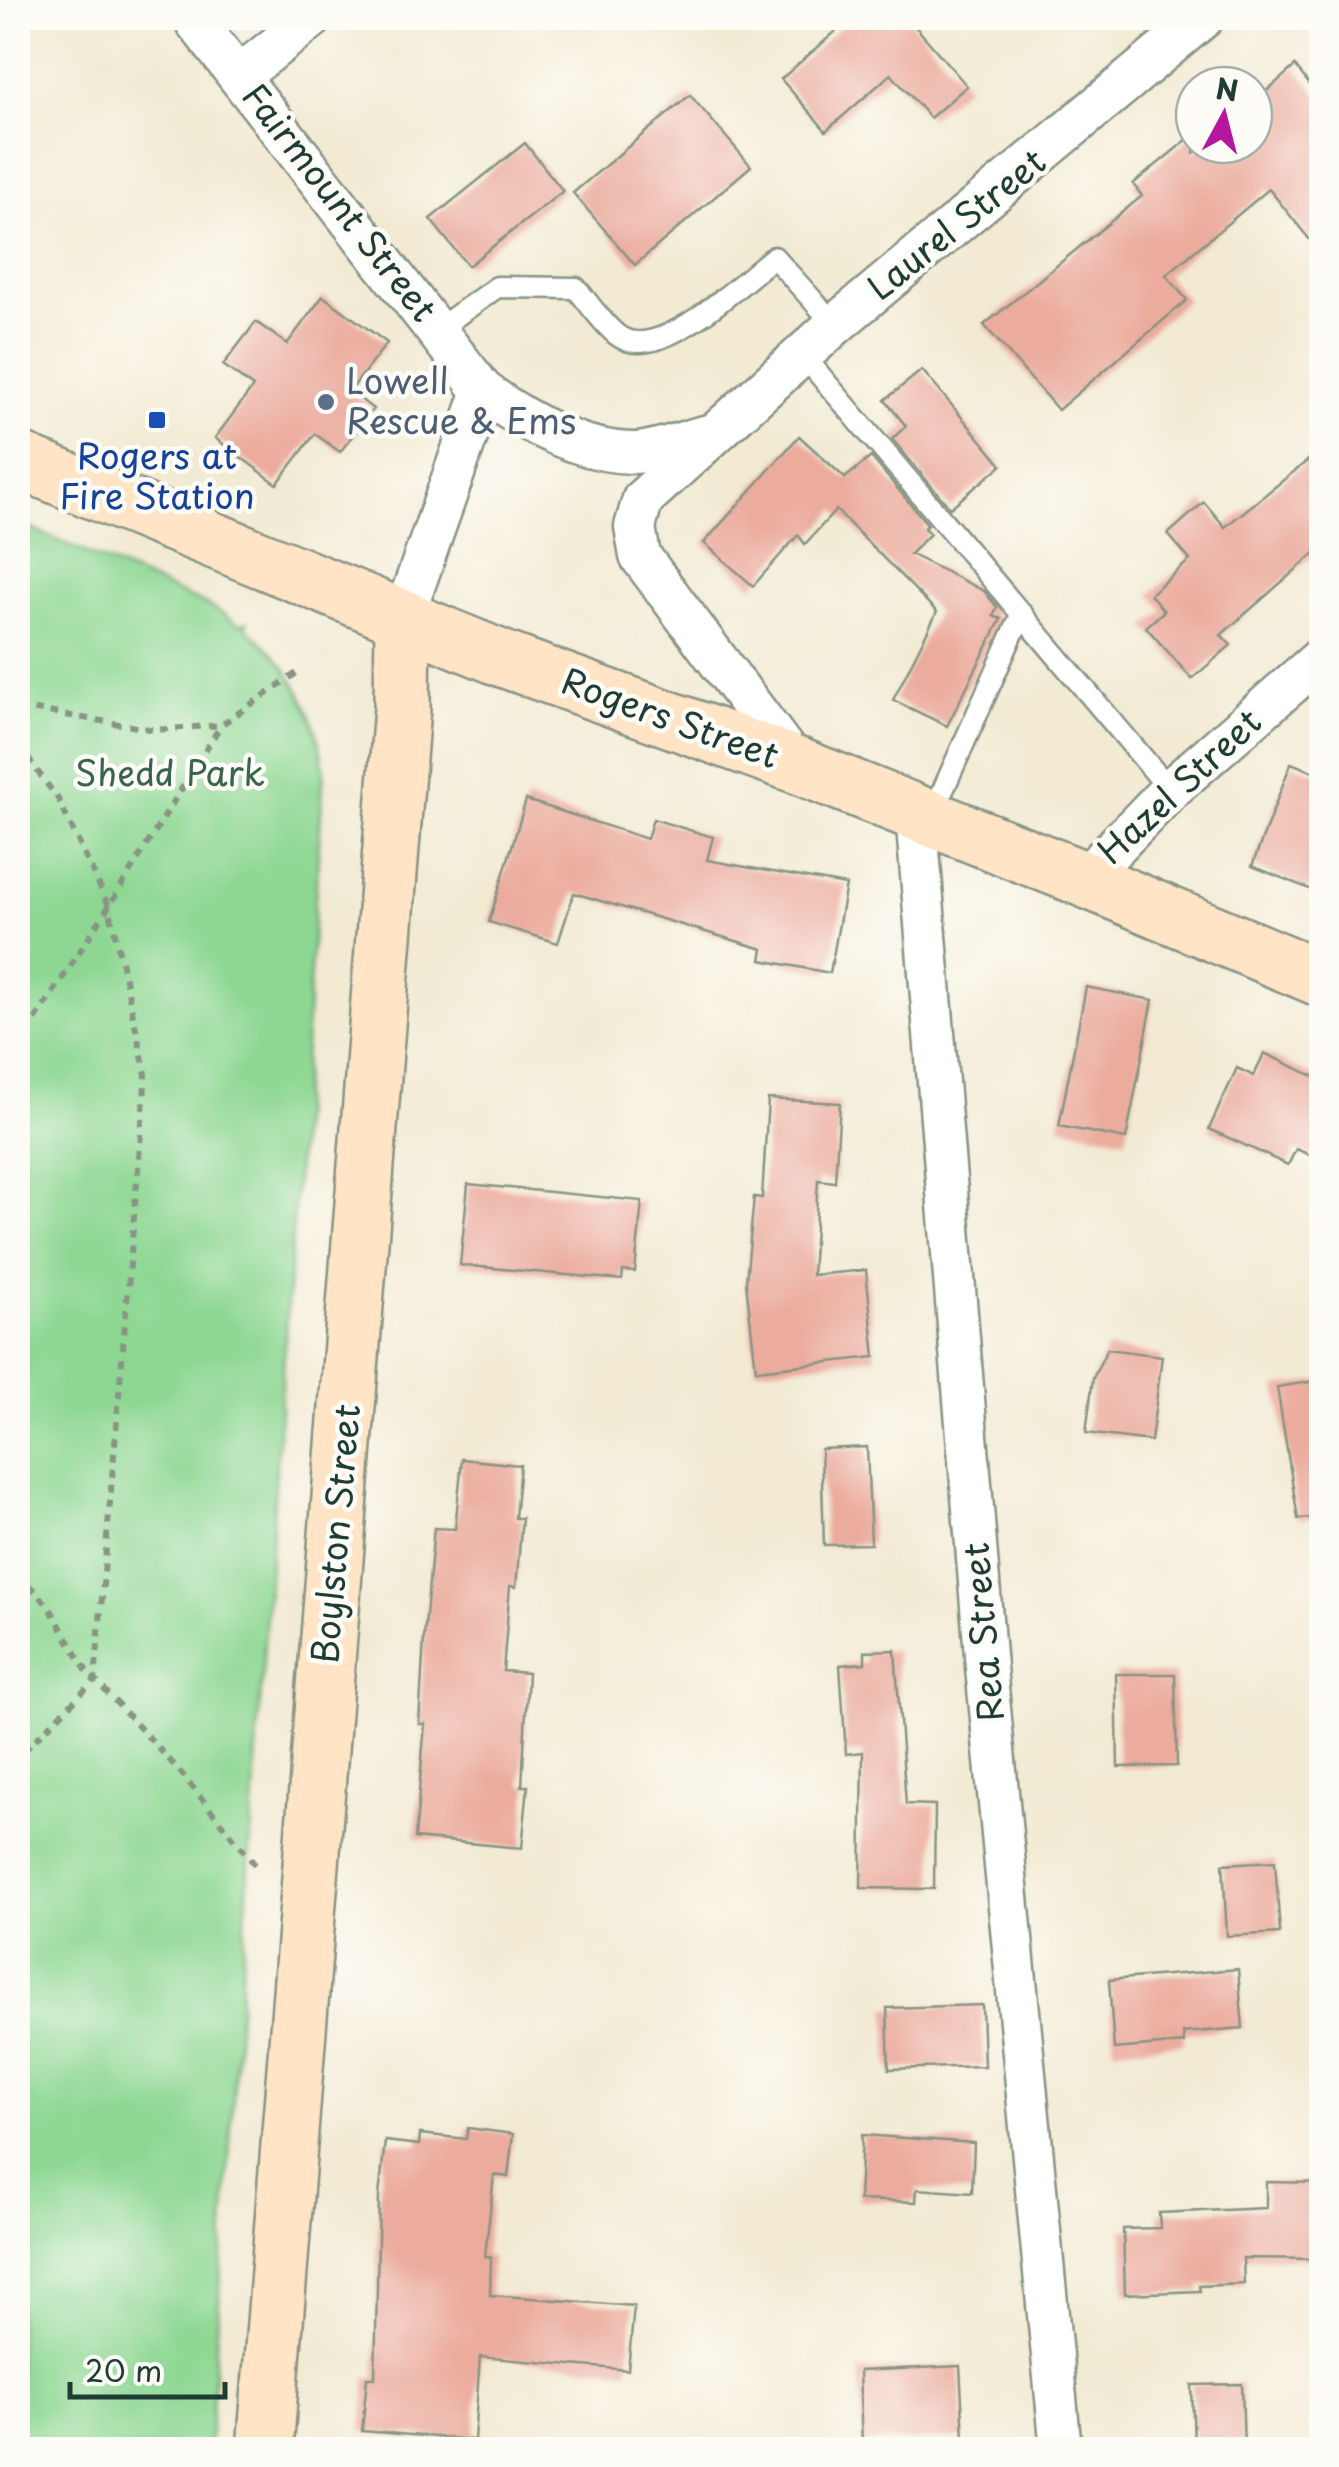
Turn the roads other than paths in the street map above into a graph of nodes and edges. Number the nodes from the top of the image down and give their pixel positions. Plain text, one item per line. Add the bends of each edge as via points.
1 (193, 18) edge
2 (312, 18) edge
3 (1204, 18) edge
4 (239, 76) junction
5 (835, 325) junction
6 (438, 329) junction
7 (802, 354) junction
8 (482, 391) junction
9 (712, 434) junction
10 (18, 460) edge
11 (1022, 613) junction
12 (403, 618) junction
13 (1322, 657) edge
14 (796, 765) junction
15 (1170, 790) junction
16 (923, 817) junction
17 (1084, 878) junction
18 (1322, 979) edge
19 (265, 2450) edge
20 (1061, 2450) edge

1 - 4 street, Fairmount Street
2 - 4 street
3 - 5 street, Laurel Street
4 - 6 street, Fairmount Street
5 - 6 lane via 774,257 659,341 636,344 618,336 576,288 497,287
5 - 7 street, Laurel Street
6 - 8 street, Fairmount Street
7 - 9 street, Laurel Street
7 - 11 lane
8 - 9 street, Laurel Street via 526,422 633,453
8 - 12 street
9 - 14 street, Laurel Street via 643,499 636,527 640,556
10 - 12 main road, Rogers Street
11 - 15 lane
11 - 16 lane
12 - 14 main road, Rogers Street
12 - 19 main road, Boylston Street via 402,708
13 - 15 street, Hazel Street
14 - 16 main road, Rogers Street
15 - 17 street, Hazel Street
16 - 17 main road, Rogers Street
16 - 20 street, Rea Street via 986,1667
17 - 18 main road, Rogers Street

